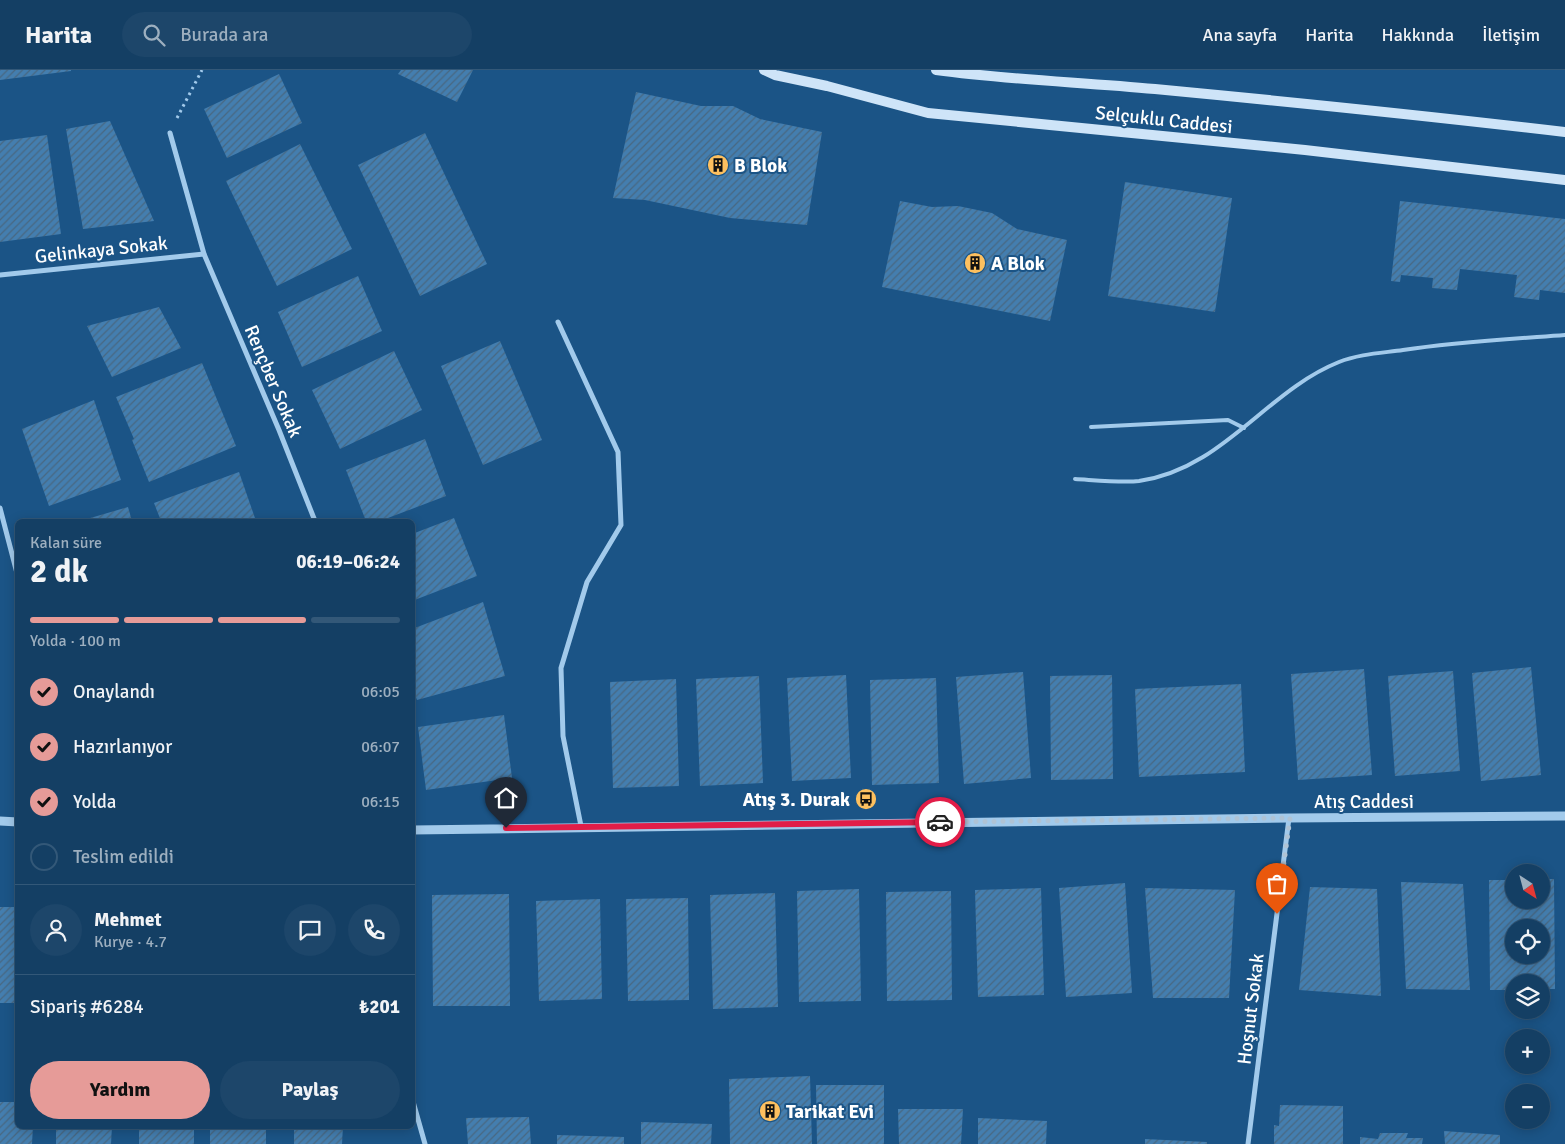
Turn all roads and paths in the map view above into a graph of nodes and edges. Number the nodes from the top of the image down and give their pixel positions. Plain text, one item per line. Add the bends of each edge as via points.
1 (202, 70) edge
2 (764, 70) edge
3 (936, 70) edge
4 (970, 72) edge
5 (1565, 132) edge
6 (170, 133) joint
7 (1565, 180) edge
8 (204, 254) junction
9 (0, 275) edge
10 (558, 322) dead end
11 (1565, 335) edge
12 (1092, 427) dead end
13 (1244, 428) junction
14 (1075, 479) dead end
15 (0, 508) edge
16 (313, 519) edge
17 (15, 566) edge
18 (1565, 816) edge
19 (1290, 818) junction
20 (0, 821) edge
21 (15, 822) edge
22 (582, 826) junction
23 (415, 830) edge
24 (415, 1109) edge
25 (425, 1144) edge
26 (1248, 1144) edge

1 - 6 path
2 - 7 main road, Selçuklu Caddesi via 928,113 1305,150
3 - 4 main road, Selçuklu Caddesi
4 - 5 main road, Selçuklu Caddesi
6 - 8 street, Rençber Sokak
8 - 9 street, Gelinkaya Sokak
8 - 16 street, Rençber Sokak
10 - 22 street via 618,452 621,524 587,582 561,668 564,736
11 - 13 lane via 1443,344 1341,361 1306,378
12 - 13 lane via 1228,420
13 - 14 lane via 1206,455 1163,474 1138,481
15 - 17 street
18 - 19 street, Atış Caddesi
19 - 22 street, Atış Caddesi
19 - 26 street, Hoşnut Sokak
20 - 21 street
22 - 23 street, Atış Caddesi
24 - 25 street

